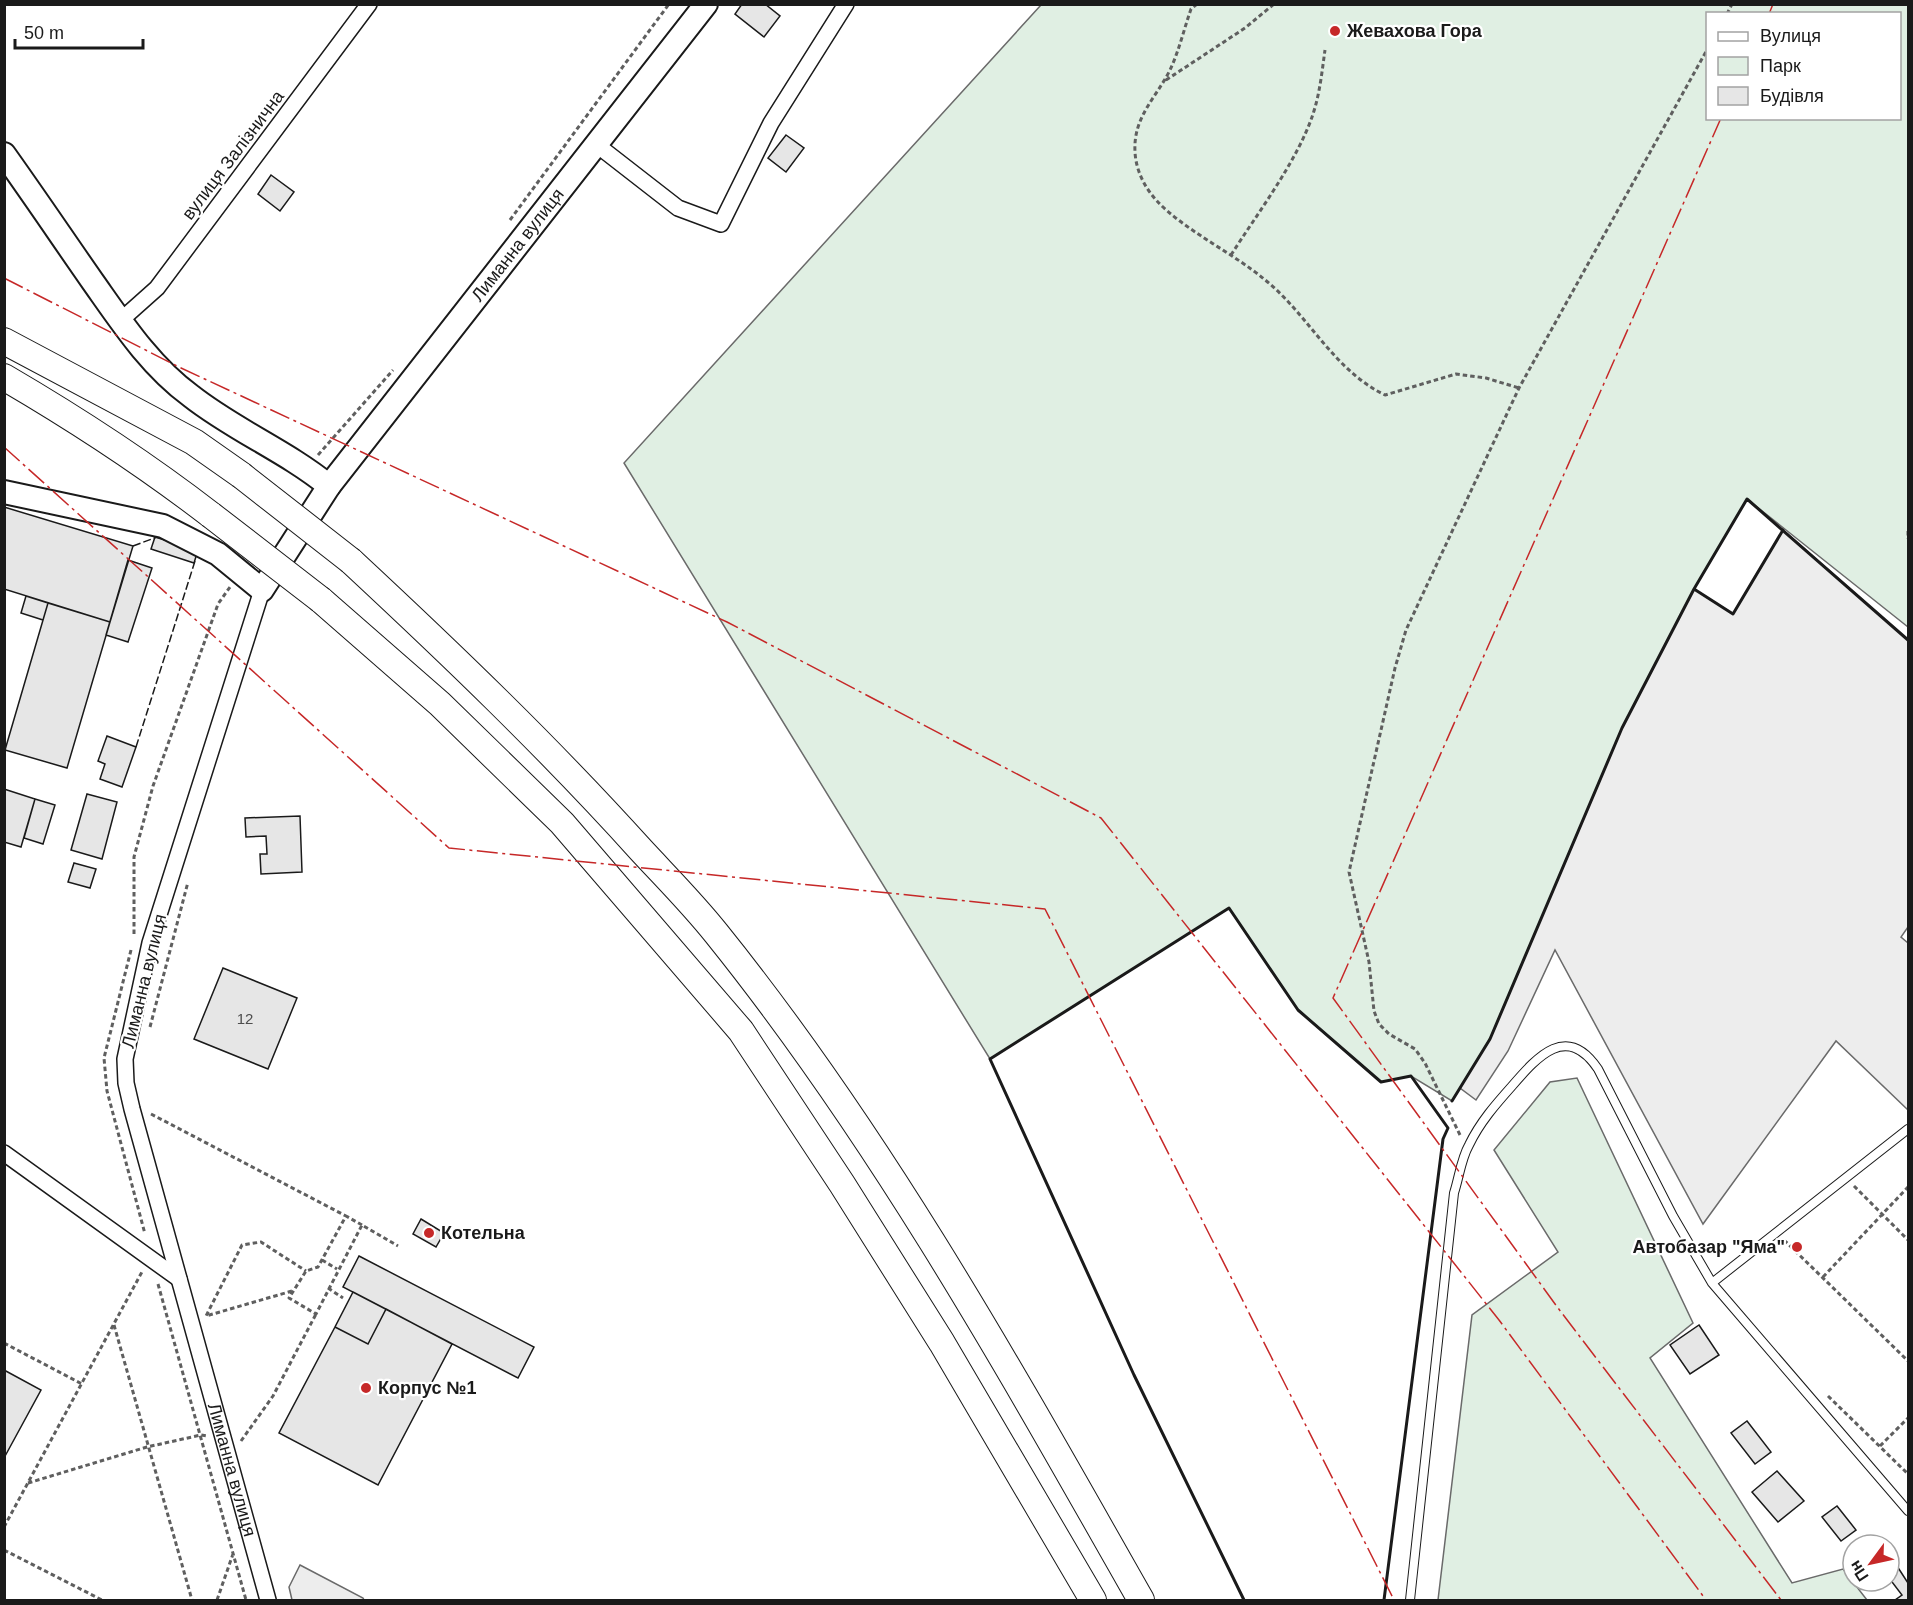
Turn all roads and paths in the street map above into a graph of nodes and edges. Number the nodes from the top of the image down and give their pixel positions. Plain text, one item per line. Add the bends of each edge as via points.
1 (369, 4) edge
2 (669, 4) edge
3 (706, 4) edge
4 (846, 4) edge
5 (1197, 4) edge
6 (1274, 4) edge
7 (1325, 50) dead end
8 (1706, 50) edge
9 (1164, 81) junction
10 (597, 145) junction
11 (4, 154) edge
12 (504, 228) dead end
13 (1231, 255) junction
14 (120, 321) junction
15 (4, 327) edge
16 (4, 341) edge
17 (394, 368) dead end
18 (4, 377) edge
19 (94, 387) junction
20 (1519, 388) junction
21 (322, 450) dead end
22 (329, 486) junction
23 (4, 492) edge
24 (1908, 531) edge
25 (1908, 540) edge
26 (241, 573) junction
27 (262, 590) junction
28 (190, 875) dead end
29 (147, 1037) dead end
30 (150, 1120) dead end
31 (1908, 1130) edge
32 (1467, 1147) junction
33 (4, 1153) edge
34 (1846, 1178) junction
35 (1908, 1187) edge
36 (1882, 1214) junction
37 (346, 1216) junction
38 (362, 1225) junction
39 (1776, 1232) junction
40 (1908, 1240) edge
41 (398, 1246) dead end
42 (150, 1258) junction
43 (322, 1260) junction
44 (337, 1269) junction
45 (306, 1271) junction
46 (1823, 1276) junction
47 (179, 1279) junction
48 (1712, 1283) junction
49 (328, 1288) junction
50 (294, 1290) junction
51 (343, 1298) dead end
52 (203, 1305) dead end
53 (316, 1314) junction
54 (206, 1316) junction
55 (114, 1324) junction
56 (209, 1328) dead end
57 (4, 1342) edge
58 (1908, 1361) edge
59 (82, 1384) junction
60 (1908, 1418) edge
61 (237, 1430) dead end
62 (201, 1435) junction
63 (1880, 1446) dead end
64 (147, 1447) junction
65 (28, 1484) junction
66 (1908, 1511) edge
67 (4, 1527) edge
68 (4, 1550) edge
69 (233, 1554) junction
70 (102, 1600) edge
71 (192, 1600) edge
72 (217, 1600) edge
73 (246, 1600) edge
74 (268, 1600) edge
75 (1093, 1600) edge
76 (1141, 1600) edge
77 (1410, 1600) edge

1 - 14 street, вулиця Залізнична via 157,288
2 - 12 path
3 - 10 main road, Лиманна вулиця
4 - 10 street via 771,123 721,224 678,208
5 - 9 path via 1191,9
6 - 9 path via 1245,28
7 - 13 path via 1313,116 1287,166
8 - 20 path
9 - 13 path via 1145,107 1137,138 1135,151 1142,178 1169,212
10 - 22 main road, Лиманна вулиця
11 - 14 main road
13 - 20 path via 1291,304 1336,359 1364,385 1385,394 1456,374
14 - 22 main road via 158,367 190,396 233,426 307,468
15 - 19 highway via 43,349
16 - 19 highway
17 - 21 path
18 - 75 highway, bridge via 156,473 321,600 440,704 562,823 741,1031 942,1343
19 - 76 highway, bridge via 194,442 351,561 481,681 714,930 786,1023 887,1170 990,1334
20 - 32 path via 1406,630 1349,872 1379,1024 1415,1049
22 - 27 main road, Лиманна вулиця
23 - 26 main road via 163,526 218,554
24 - 25 path
26 - 27 main road
26 - 42 path via 218,604 153,786 134,857 135,933 104,1058 107,1091
27 - 47 street, Лиманна вулиця via 150,943 125,1059 132,1109
28 - 29 path
30 - 37 path via 147,1112
31 - 34 lane
32 - 48 lane via 1490,1111 1535,1060 1558,1047 1581,1050 1598,1069
32 - 77 lane via 1454,1193
33 - 42 street
34 - 36 path
34 - 39 lane
35 - 36 path
36 - 40 path
36 - 46 path
37 - 38 path
37 - 43 path
38 - 41 path
38 - 44 path
39 - 46 path
39 - 48 lane
42 - 47 street
42 - 55 path
42 - 62 path
43 - 44 path
43 - 45 path via 318,1267
44 - 49 path
45 - 50 path
45 - 54 path via 261,1242 242,1245
46 - 58 path
47 - 74 street, Лиманна вулиця
48 - 66 lane
49 - 51 path
49 - 53 path
50 - 53 path via 289,1298
50 - 54 path
52 - 54 path
53 - 61 path via 273,1396 240,1442
54 - 56 path
55 - 59 path
55 - 64 path
57 - 59 path
59 - 65 path
60 - 63 path
62 - 64 path
62 - 69 path
64 - 65 path
64 - 71 path
65 - 67 path
68 - 70 path
69 - 72 path
69 - 73 path

